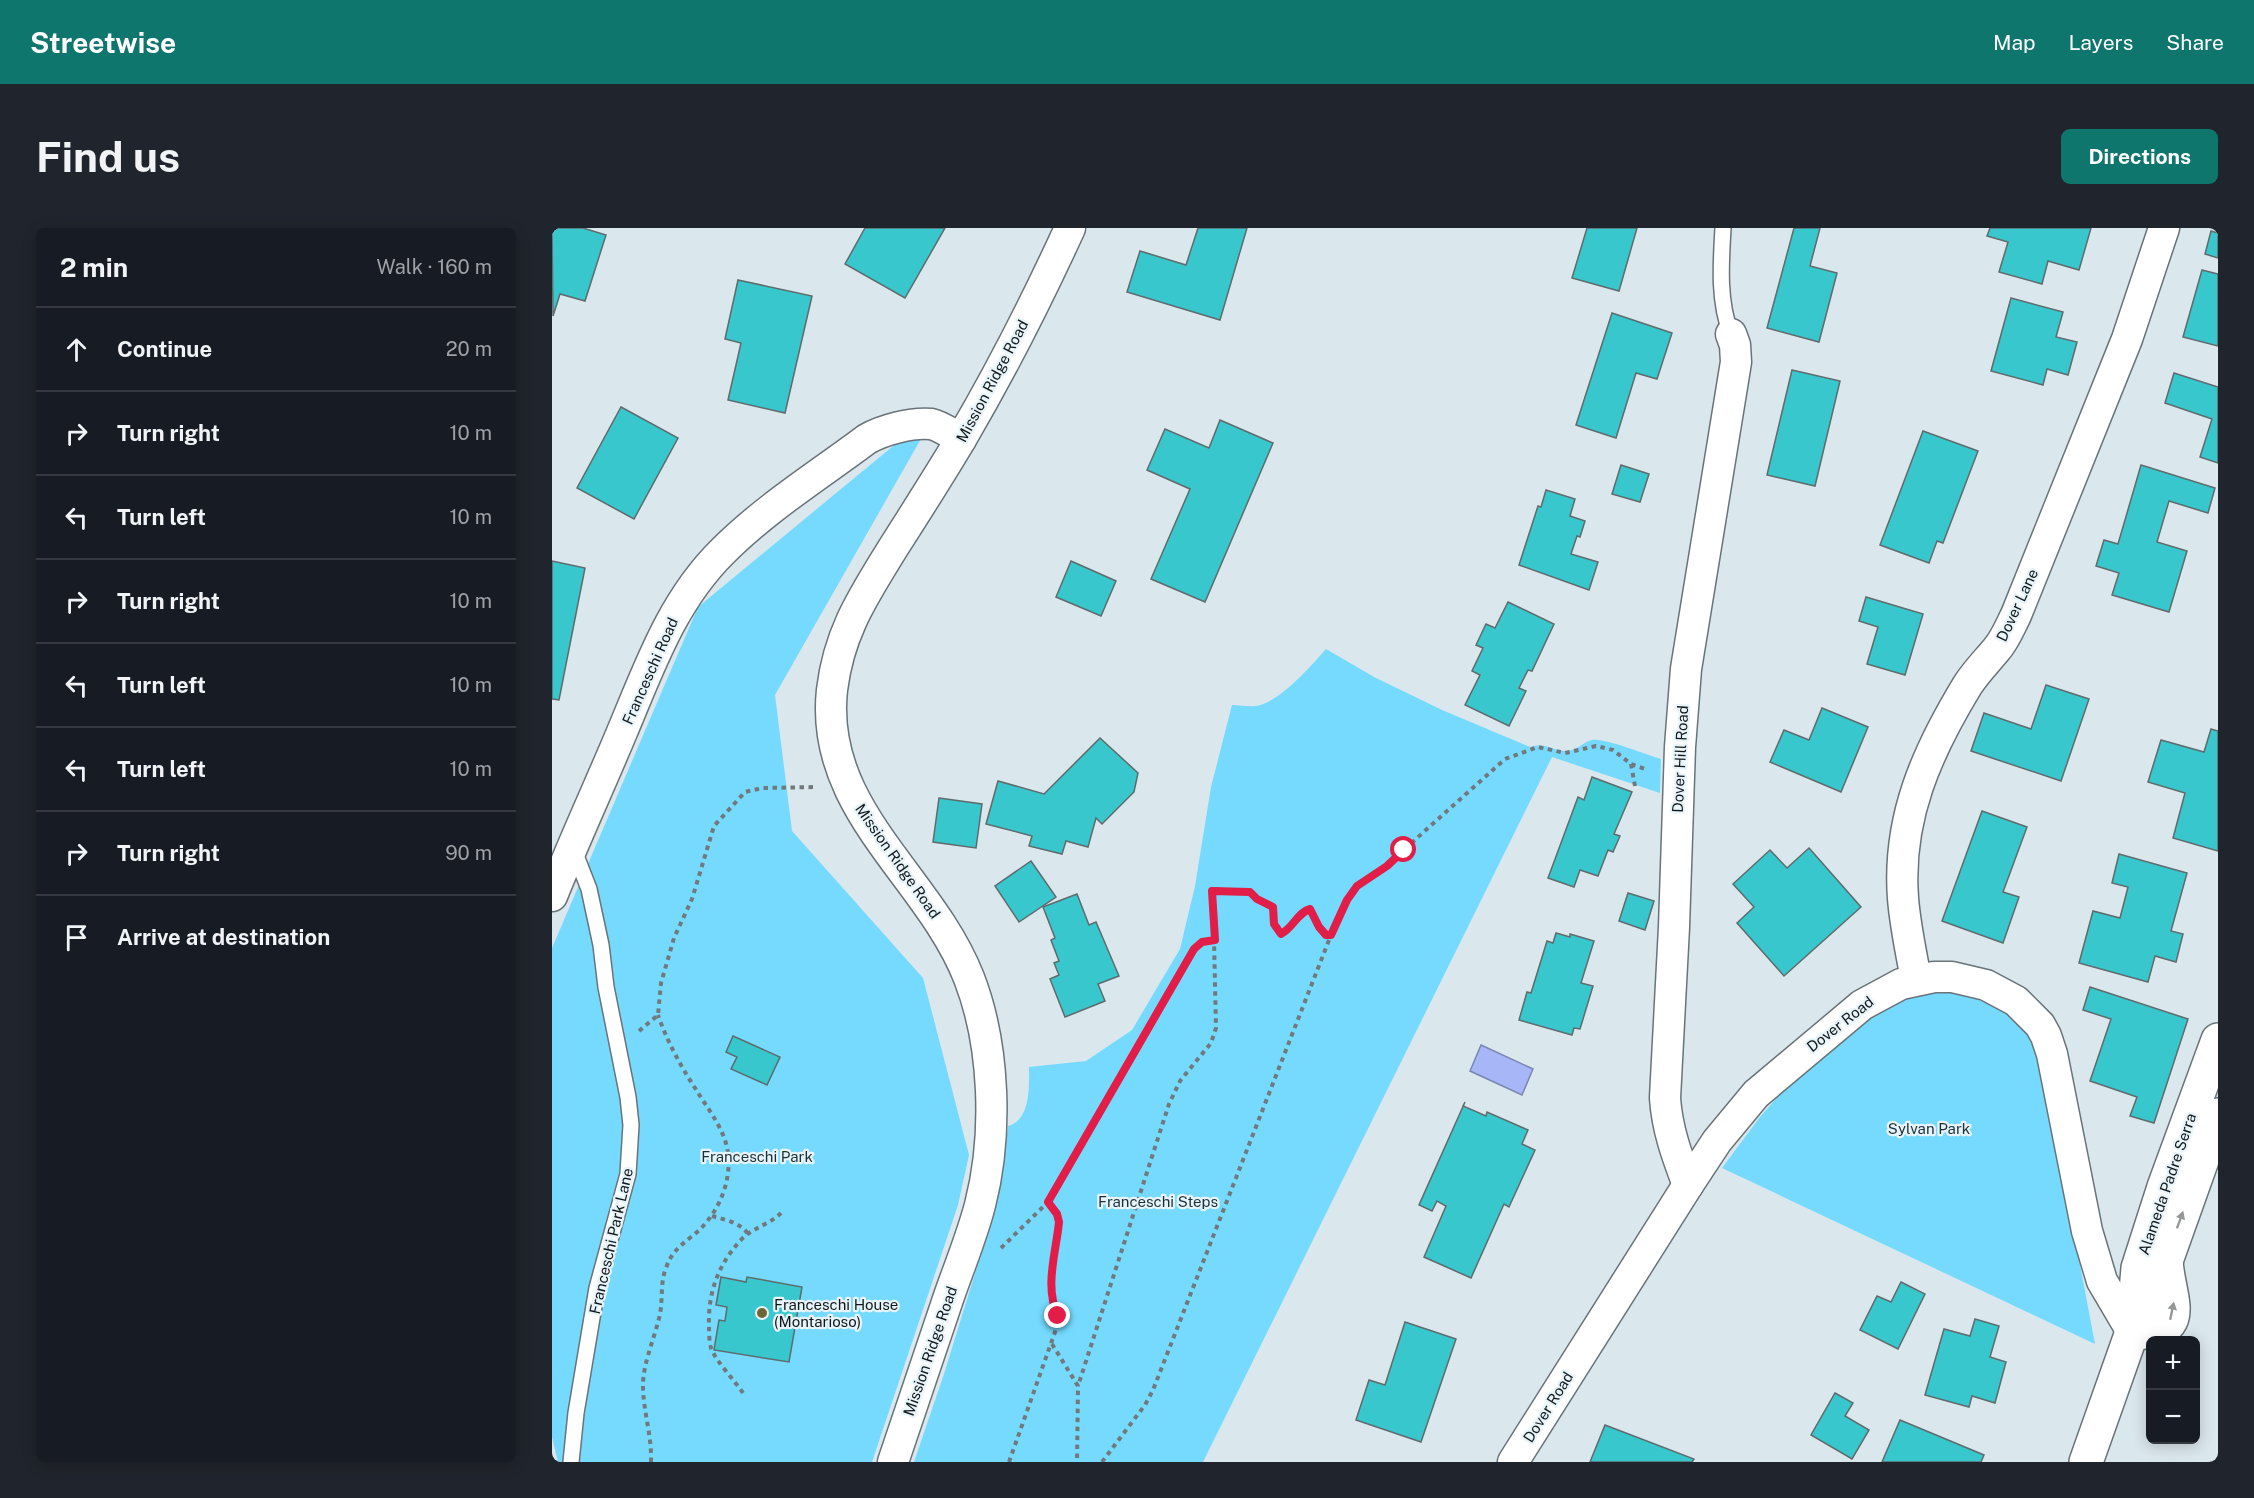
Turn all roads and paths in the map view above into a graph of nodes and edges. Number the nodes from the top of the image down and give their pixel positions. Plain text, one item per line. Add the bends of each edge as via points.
1 (1070, 228) edge
2 (1723, 228) edge
3 (2164, 228) edge
4 (1731, 334) joint
5 (961, 439) junction
6 (844, 779) junction
7 (1635, 786) dead end
8 (572, 845) junction
9 (552, 896) edge
10 (1331, 935) junction
11 (1215, 940) junction
12 (1916, 979) junction
13 (658, 1015) junction
14 (2218, 1040) edge
15 (620, 1055) junction
16 (2218, 1115) edge
17 (1688, 1185) junction
18 (1048, 1202) junction
19 (781, 1213) dead end
20 (712, 1216) junction
21 (748, 1234) junction
22 (997, 1252) dead end
23 (2132, 1332) junction
24 (1052, 1344) junction
25 (1078, 1386) junction
26 (743, 1393) dead end
27 (571, 1462) edge
28 (651, 1462) edge
29 (893, 1462) edge
30 (1010, 1462) edge
31 (1077, 1462) edge
32 (1102, 1462) edge
33 (1513, 1462) edge
34 (2086, 1462) edge

1 - 5 street, Mission Ridge Road
2 - 4 lane via 1722,289
3 - 12 street, Dover Lane via 2127,339 2016,615 1942,730 1918,784 1905,843 1903,896
4 - 17 street, Dover Hill Road via 1736,362 1689,647 1680,747 1665,1098 1672,1141
5 - 6 street, Mission Ridge Road via 855,609 839,650 832,693 833,737
5 - 8 street, Franceschi Road via 932,424 880,432 750,525 722,551 673,616
6 - 13 path via 818,786 745,792 714,826 692,899 674,938 661,983
6 - 29 street, Mission Ridge Road via 864,819 945,928 969,978 984,1031 990,1086 990,1148 980,1205
7 - 10 path via 1633,764 1613,750 1592,745 1565,753 1538,747 1505,759 1387,866 1357,886
8 - 9 street, Franceschi Road
8 - 15 lane, Franceschi Park Lane via 590,890
10 - 11 path via 1319,927 1310,909 1281,934 1274,924 1273,907 1250,892 1213,890 1210,894
10 - 32 path via 1153,1390
11 - 18 path via 1202,942 1194,949
11 - 25 path via 1216,1028 1211,1043 1180,1081 1169,1104
12 - 17 street, Dover Road via 1862,1005 1770,1080 1734,1119
12 - 23 street, Dover Road via 1952,977 1986,985 2016,1001 2040,1025 2052,1054 2094,1257 2102,1281
13 - 15 path
13 - 20 path via 671,1048 726,1143 729,1168
14 - 23 street, Alameda Padre Serra via 2138,1268
15 - 27 lane, Franceschi Park Lane via 631,1125 628,1174 597,1288
23 -> 16 street, Alameda Padre Serra via 2166,1261
17 - 33 street, Dover Road
18 - 22 path
18 - 24 path via 1059,1222 1051,1278 1058,1316
19 - 21 path
20 - 21 path via 729,1220
20 - 28 path via 677,1248 663,1278 660,1312 643,1389
21 - 26 path via 713,1283 709,1308 711,1348
23 - 34 street, Alameda Padre Serra
24 - 25 path
24 - 30 path
25 - 31 path

